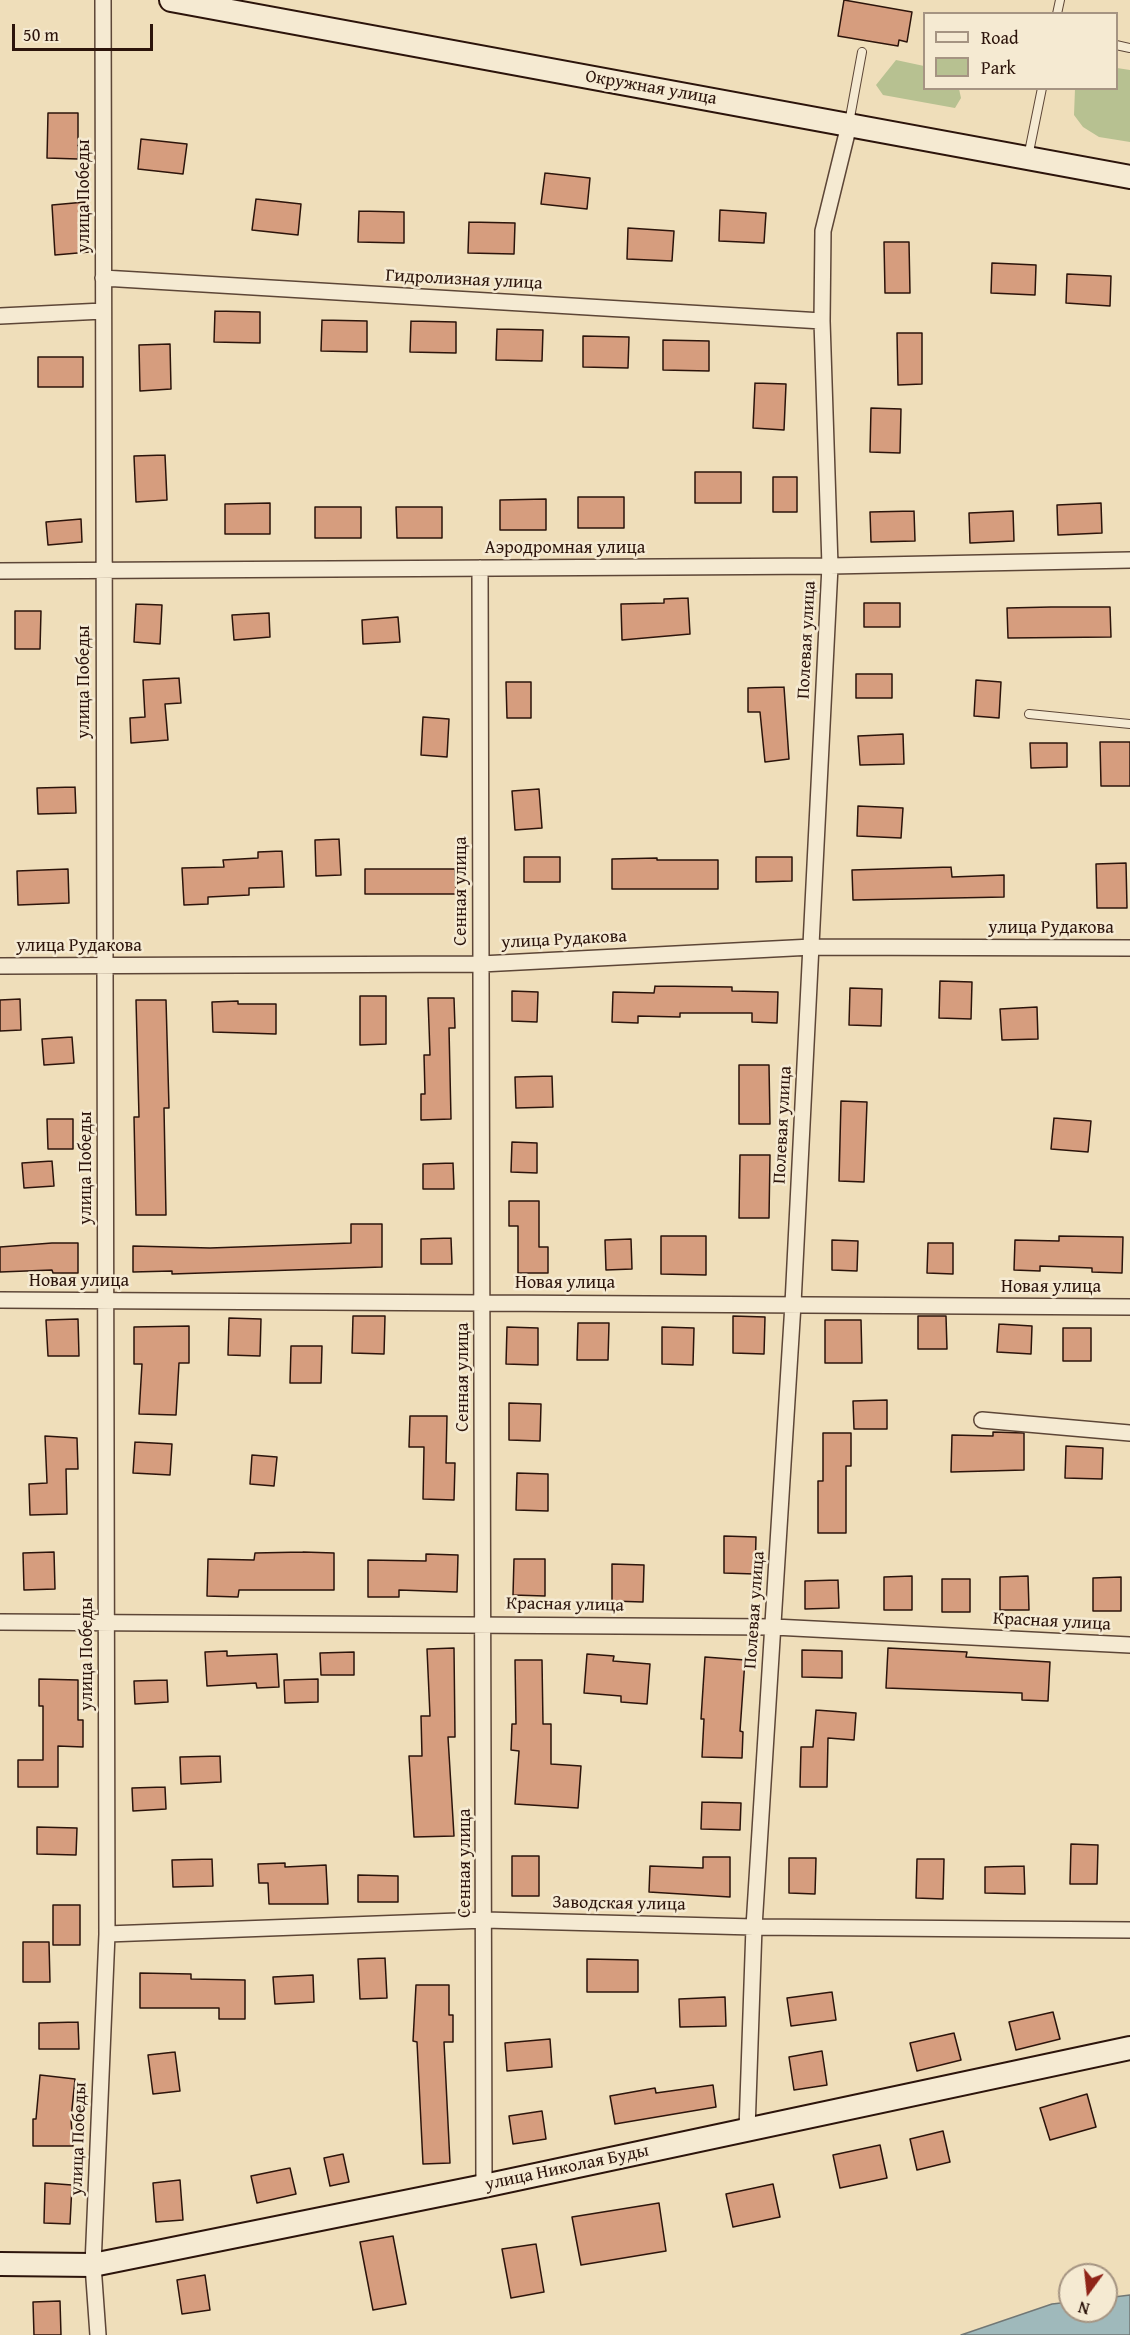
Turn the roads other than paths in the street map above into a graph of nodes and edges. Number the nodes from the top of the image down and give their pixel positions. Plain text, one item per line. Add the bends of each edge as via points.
1 (103, 0) edge
2 (171, 0) edge
3 (235, 6) edge
4 (862, 52) dead end
5 (1042, 90) edge
6 (849, 125) junction
7 (1028, 158) junction
8 (1130, 177) edge
9 (103, 278) junction
10 (103, 311) junction
11 (0, 316) edge
12 (822, 321) junction
13 (1130, 560) edge
14 (830, 566) junction
15 (480, 568) junction
16 (104, 569) junction
17 (0, 571) edge
18 (1029, 714) dead end
19 (1130, 724) edge
20 (812, 947) junction
21 (1130, 948) edge
22 (481, 964) junction
23 (105, 965) junction
24 (0, 966) edge
25 (0, 1300) edge
26 (105, 1301) junction
27 (482, 1302) junction
28 (793, 1304) junction
29 (1130, 1307) edge
30 (982, 1420) dead end
31 (1130, 1433) edge
32 (106, 1621) junction
33 (0, 1622) edge
34 (484, 1624) junction
35 (774, 1627) junction
36 (1130, 1645) edge
37 (485, 1920) junction
38 (754, 1927) junction
39 (1130, 1930) edge
40 (107, 1934) junction
41 (1130, 2048) edge
42 (747, 2130) junction
43 (484, 2186) junction
44 (0, 2264) edge
45 (93, 2265) junction
46 (98, 2335) edge

1 - 9 street, улица Победы
2 - 3 street, Окружная улица
3 - 6 street, Окружная улица
4 - 6 lane
5 - 7 lane
6 - 7 street, Окружная улица
6 - 12 street, Полевая улица via 823,231
7 - 8 street, Окружная улица
9 - 10 street, улица Победы
9 - 12 street, Гидролизная улица
10 - 11 street
10 - 16 street, улица Победы
12 - 14 street, Полевая улица
13 - 14 street, Аэродромная улица
14 - 15 street, Аэродромная улица
14 - 20 street, Полевая улица
15 - 16 street, Аэродромная улица
15 - 22 street, Сенная улица
16 - 17 street, Аэродромная улица
16 - 23 street, улица Победы
18 - 19 lane
20 - 21 street, улица Рудакова
20 - 22 street, улица Рудакова
20 - 28 street, Полевая улица
22 - 23 street, улица Рудакова
22 - 27 street, Сенная улица
23 - 24 street, улица Рудакова
23 - 26 street, улица Победы
25 - 26 street, Новая улица
26 - 27 street, Новая улица
26 - 32 street, улица Победы
27 - 28 street, Новая улица
27 - 34 street, Сенная улица
28 - 29 street, Новая улица
28 - 35 street, Полевая улица
30 - 31 street
32 - 33 street, Красная улица
32 - 34 street, Красная улица
32 - 40 street, улица Победы
34 - 35 street, Красная улица
34 - 37 street, Сенная улица
35 - 36 street, Красная улица
35 - 38 street, Полевая улица
37 - 38 street, Заводская улица
37 - 40 street, Заводская улица
37 - 43 street, Сенная улица
38 - 39 street, Заводская улица
38 - 42 street, Полевая улица
40 - 45 street, улица Победы
41 - 42 street, улица Николая Буды
42 - 43 street, улица Николая Буды
43 - 45 street, улица Николая Буды
44 - 45 street, улица Николая Буды
45 - 46 street, улица Победы

